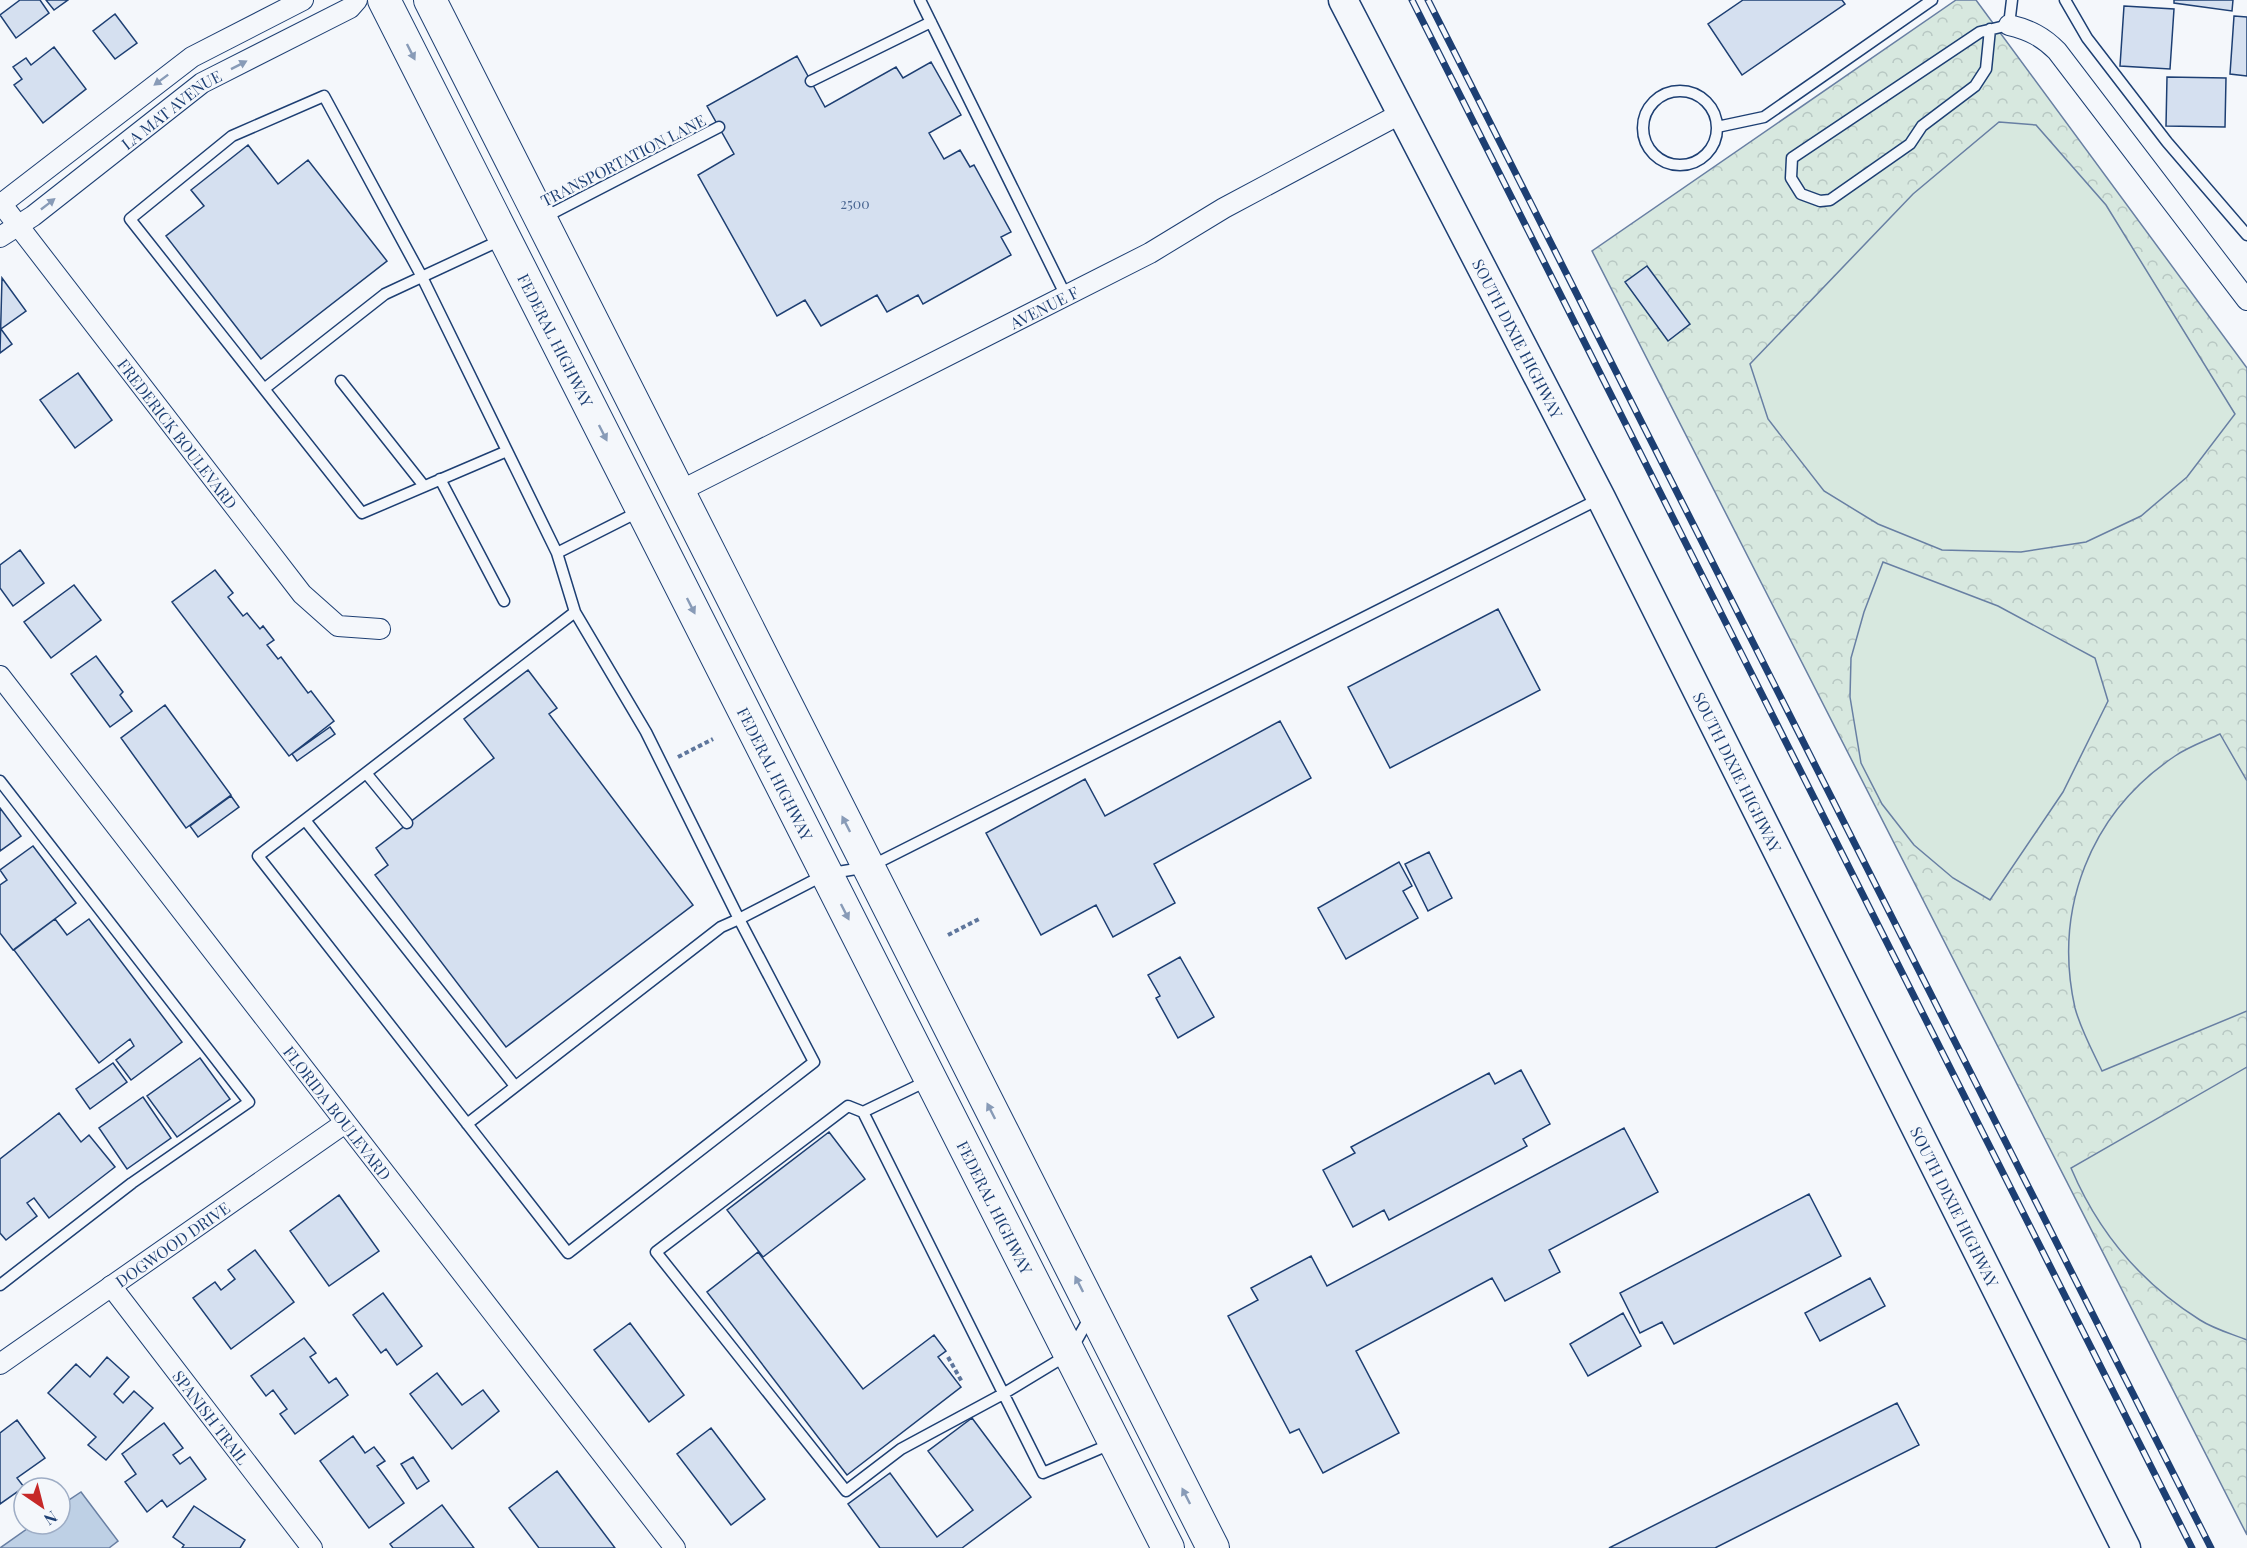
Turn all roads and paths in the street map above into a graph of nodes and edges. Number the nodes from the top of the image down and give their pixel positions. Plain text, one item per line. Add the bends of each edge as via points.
1 (303, 0) edge
2 (357, 0) edge
3 (384, 0) edge
4 (430, 0) edge
5 (920, 0) edge
6 (1343, 0) edge
7 (1932, 0) edge
8 (2012, 0) edge
9 (2065, 0) edge
10 (931, 22) junction
11 (2000, 27) junction
12 (811, 81) dead end
13 (1402, 113) junction
14 (719, 127) dead end
15 (1717, 127) junction
16 (0, 204) edge
17 (540, 219) junction
18 (19, 225) junction
19 (2247, 235) edge
20 (0, 237) edge
21 (504, 239) junction
22 (422, 277) junction
23 (1066, 296) junction
24 (2247, 300) edge
25 (341, 381) dead end
26 (264, 390) junction
27 (507, 451) junction
28 (440, 479) junction
29 (424, 486) junction
30 (678, 492) junction
31 (1601, 498) junction
32 (642, 510) junction
33 (557, 553) junction
34 (504, 602) dead end
35 (575, 612) junction
36 (380, 629) dead end
37 (0, 676) edge
38 (713, 739) dead end
39 (678, 757) dead end
40 (366, 773) junction
41 (0, 781) edge
42 (305, 820) junction
43 (407, 823) dead end
44 (868, 867) junction
45 (826, 874) junction
46 (739, 919) junction
47 (979, 919) dead end
48 (948, 935) dead end
49 (930, 1079) junction
50 (515, 1086) junction
51 (863, 1112) junction
52 (345, 1123) junction
53 (467, 1124) junction
54 (0, 1285) edge
55 (111, 1286) junction
56 (1093, 1312) junction
57 (1069, 1354) junction
58 (948, 1357) dead end
59 (0, 1364) edge
60 (962, 1382) dead end
61 (1003, 1394) junction
62 (1114, 1443) junction
63 (312, 1548) edge
64 (675, 1548) edge
65 (1168, 1548) edge
66 (1213, 1548) edge
67 (2126, 1548) edge

1 -> 16 street, LA MAT AVENUE via 192,57
18 -> 2 street, LA MAT AVENUE via 202,83 350,8
3 -> 21 main road, FEDERAL HIGHWAY
4 - 17 main road
5 - 10 lane
6 - 13 street, SOUTH DIXIE HIGHWAY
7 - 15 lane via 1764,117
8 - 11 lane
9 - 19 lane via 2087,38 2167,142
10 - 12 lane
10 - 23 lane
11 - 11 lane via 1980,32 1792,158 1795,187 1810,199 1830,200 1910,144 1922,126 1976,86
11 - 24 street via 2028,29 2057,51
13 - 23 street, AVENUE F
13 - 31 street, SOUTH DIXIE HIGHWAY
14 - 17 lane, TRANSPORTATION LANE
15 - 15 lane via 1710,107 1694,93 1684,91 1654,101 1647,109 1642,129 1656,158 1686,165 1705,156 1712,147
16 - 18 street, FREDERICK BOULEVARD
17 - 30 main road
18 - 20 street, LA MAT AVENUE
18 - 36 street, FREDERICK BOULEVARD via 302,594 338,626
21 - 22 lane
21 -> 32 main road, FEDERAL HIGHWAY
22 - 26 lane via 385,294
22 - 26 lane via 324,96 232,136 130,219
22 - 27 lane
23 - 30 street, AVENUE F
25 - 29 lane
26 - 29 lane via 362,513
27 - 28 lane
27 - 33 lane
28 - 29 lane
28 - 34 lane
44 -> 30 main road
31 - 44 lane
31 - 67 street, SOUTH DIXIE HIGHWAY
32 - 33 lane
32 -> 45 main road, FEDERAL HIGHWAY
33 - 35 lane
35 - 40 lane
35 - 46 lane via 646,732
37 - 52 street, FLORIDA BOULEVARD
38 - 39 path
40 - 42 lane
40 - 43 lane
41 - 54 lane via 249,1102 132,1183
42 - 50 lane
42 - 53 lane via 258,856
44 - 45 lane
56 -> 44 main road
45 - 46 lane
45 -> 49 main road, FEDERAL HIGHWAY
46 - 50 lane via 721,927
46 - 53 lane via 814,1062 568,1253
47 - 48 path
49 - 51 lane
49 - 57 main road, FEDERAL HIGHWAY
50 - 53 lane
51 - 61 lane
51 - 61 lane via 848,1106 656,1252 846,1491 901,1449
52 - 55 street, DOGWOOD DRIVE
52 - 64 street, FLORIDA BOULEVARD
55 - 59 street, DOGWOOD DRIVE
55 - 63 street, SPANISH TRAIL
56 - 57 lane
66 -> 56 main road
57 - 61 lane
57 - 62 main road, FEDERAL HIGHWAY
58 - 60 path
61 - 62 lane via 1043,1473
62 - 65 main road, FEDERAL HIGHWAY

